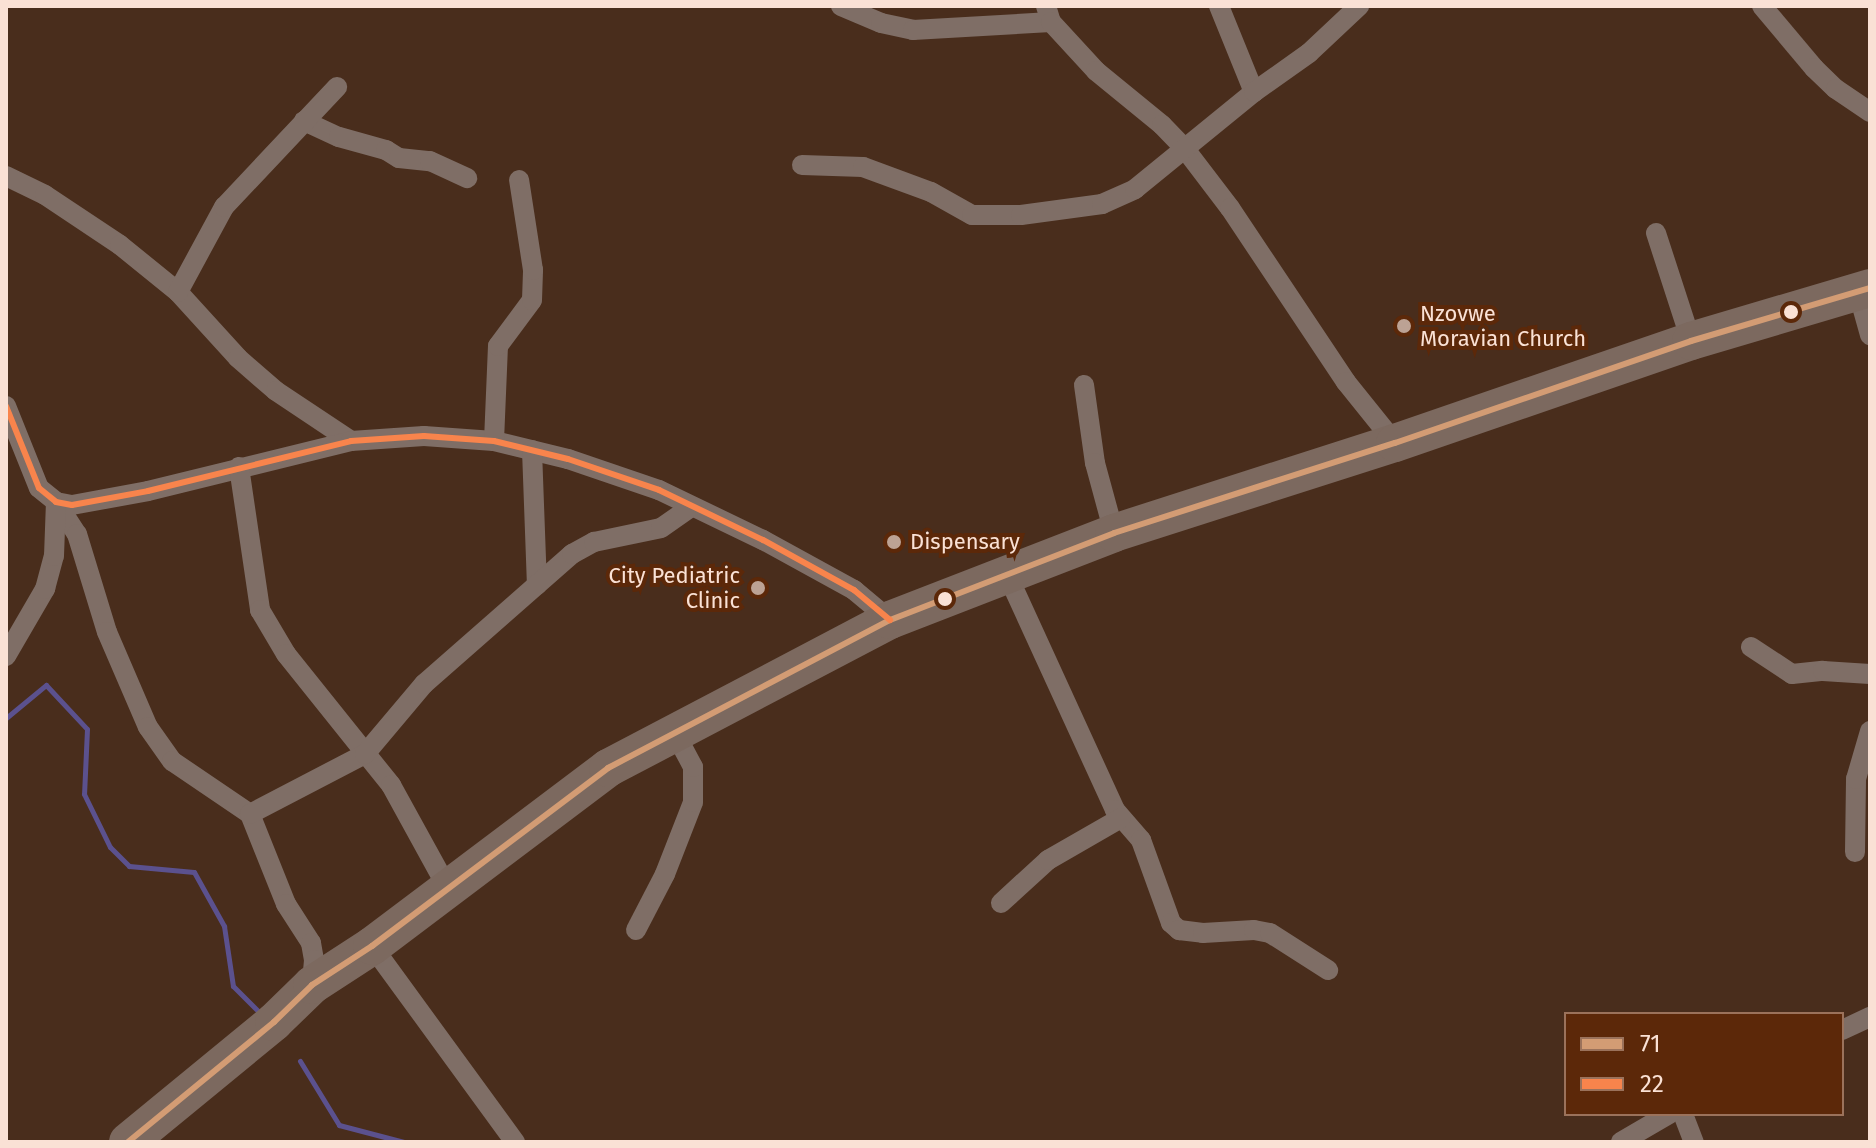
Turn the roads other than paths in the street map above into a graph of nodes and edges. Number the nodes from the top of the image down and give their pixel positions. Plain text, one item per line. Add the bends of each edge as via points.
1 (841, 6) edge
2 (1219, 6) edge
3 (1359, 6) edge
4 (1762, 6) edge
5 (1048, 14) edge
6 (337, 87) dead end
7 (1254, 92) junction
8 (1870, 112) edge
9 (304, 121) junction
10 (1185, 149) junction
11 (802, 165) dead end
12 (6, 176) edge
13 (467, 178) dead end
14 (519, 180) dead end
15 (1656, 233) dead end
16 (1864, 290) edge
17 (178, 292) junction
18 (1870, 335) edge
19 (1691, 341) junction
20 (1084, 385) dead end
21 (6, 406) edge
22 (351, 441) junction
23 (494, 441) junction
24 (1395, 443) junction
25 (532, 450) junction
26 (239, 467) junction
27 (56, 502) junction
28 (691, 507) junction
29 (1114, 533) junction
30 (1007, 574) junction
31 (537, 585) junction
32 (890, 620) junction
33 (1751, 647) dead end
34 (6, 656) edge
35 (1870, 674) edge
36 (1870, 731) edge
37 (675, 733) junction
38 (365, 754) junction
39 (250, 814) junction
40 (1121, 818) junction
41 (1855, 852) dead end
42 (447, 887) junction
43 (1001, 903) dead end
44 (636, 930) dead end
45 (372, 946) junction
46 (1328, 970) dead end
47 (312, 985) junction
48 (1870, 1017) edge
49 (1844, 1029) edge
50 (1666, 1116) edge
51 (1684, 1116) edge
52 (128, 1142) edge
53 (515, 1142) edge
54 (1621, 1142) edge
55 (1694, 1142) edge

1 - 5 street via 913,30
2 - 7 street
3 - 7 street via 1309,53
4 - 8 street via 1814,68
5 - 10 street via 1096,71
6 - 9 street
7 - 10 street
9 - 13 street
9 - 17 street via 224,207
10 - 11 street via 1123,196 1102,204 1021,215 972,215 931,192 863,167
10 - 24 street via 1346,382
12 - 17 street via 120,245
14 - 23 street via 533,270 532,300 498,346
15 - 19 street
16 - 18 street
16 - 19 highway
17 - 22 street via 276,391
19 - 24 highway
20 - 29 street via 1095,463
21 - 27 street via 39,488
22 - 23 street via 424,436
22 - 26 street
23 - 25 street
24 - 29 highway
25 - 28 street via 614,474
25 - 31 street
26 - 27 street via 148,491 72,505
26 - 38 street via 260,610 286,654
27 - 34 street via 54,556 45,589
27 - 39 street via 77,534 107,632 152,734 172,761
28 - 31 street via 661,528 594,542
28 - 32 street via 854,590
29 - 30 highway
30 - 32 highway
30 - 40 street
31 - 38 street via 424,684
32 - 37 highway
33 - 35 street via 1792,674
36 - 41 street via 1856,779
37 - 42 highway via 608,768
37 - 44 street via 693,767 693,802
38 - 39 street
38 - 42 street via 391,785
39 - 47 street via 286,904 311,943
40 - 43 street via 1048,860
40 - 46 street via 1141,840 1166,911 1179,930 1270,933
42 - 45 highway
45 - 47 highway
45 - 53 street
47 - 52 highway via 269,1027
48 - 49 street
50 - 54 street
51 - 55 street

